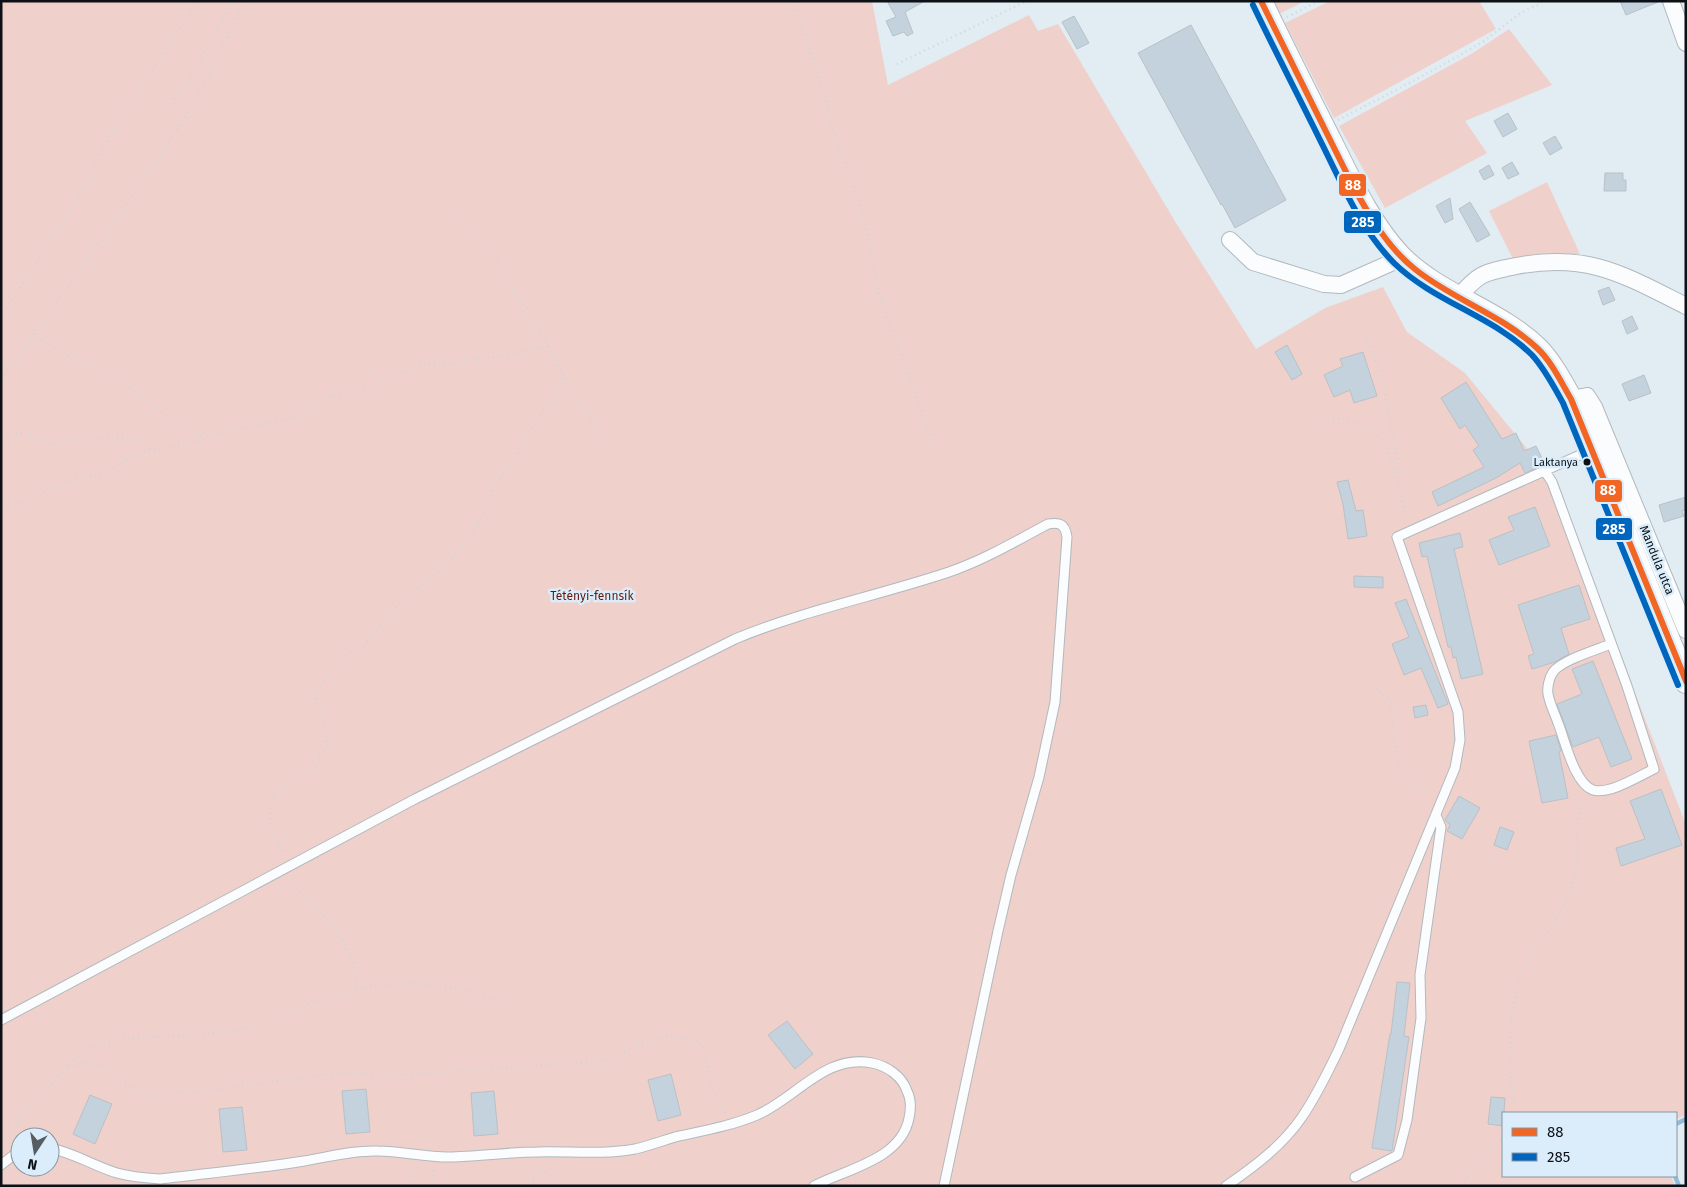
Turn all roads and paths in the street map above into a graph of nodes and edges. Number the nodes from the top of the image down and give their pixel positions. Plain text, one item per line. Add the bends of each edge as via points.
1 (198, 1) edge
2 (232, 1) edge
3 (244, 1) edge
4 (793, 1) edge
5 (1027, 1) edge
6 (1260, 1) edge
7 (1319, 1) edge
8 (1671, 1) edge
9 (1542, 4) dead end
10 (1272, 25) junction
11 (1686, 43) edge
12 (897, 64) dead end
13 (170, 108) dead end
14 (1324, 128) junction
15 (458, 212) dead end
16 (1230, 240) dead end
17 (1402, 258) junction
18 (1458, 298) junction
19 (1686, 306) edge
20 (1, 317) edge
21 (1364, 333) dead end
22 (33, 334) junction
23 (548, 346) junction
24 (563, 374) junction
25 (1, 379) edge
26 (1571, 399) junction
27 (1318, 420) dead end
28 (1, 436) edge
29 (206, 438) junction
30 (934, 443) dead end
31 (607, 446) dead end
32 (152, 450) junction
33 (1592, 450) junction
34 (1544, 470) junction
35 (1397, 479) junction
36 (1, 507) edge
37 (1410, 531) junction
38 (1686, 630) edge
39 (1611, 644) junction
40 (1686, 682) edge
41 (1376, 688) dead end
42 (1599, 791) junction
43 (1444, 796) junction
44 (1436, 815) junction
45 (287, 868) junction
46 (358, 990) junction
47 (501, 1001) dead end
48 (1, 1020) edge
49 (64, 1067) junction
50 (1513, 1112) edge
51 (731, 1124) junction
52 (1502, 1139) edge
53 (60, 1151) edge
54 (562, 1152) junction
55 (426, 1156) junction
56 (437, 1156) junction
57 (2, 1164) edge
58 (1355, 1177) dead end
59 (408, 1186) edge
60 (431, 1186) edge
61 (514, 1186) edge
62 (814, 1186) edge
63 (944, 1186) edge
64 (1226, 1186) edge
65 (1462, 1186) edge

1 - 20 path via 104,144 75,203
2 - 13 path
3 - 22 path via 182,122
4 - 30 path via 863,214 879,294
5 - 12 path
6 - 10 main road
7 - 10 path
8 - 11 street
9 - 14 path via 1515,16 1475,47
10 - 14 main road
14 - 17 main road via 1356,192
15 - 23 path via 458,217 473,236 494,252 498,266 519,300 533,314
16 - 17 street via 1253,262 1324,284 1341,285
17 - 18 main road
18 - 19 street via 1471,281 1490,271 1558,260 1586,263 1616,272
18 - 26 main road via 1526,339 1556,373
21 - 35 path via 1384,388 1400,471
22 - 25 path
22 - 29 path via 59,351 114,378 170,418
23 - 24 path
23 - 29 path via 496,357 474,358 457,364 432,363 328,397 292,417
24 - 31 path
24 - 45 path via 556,397 547,403 492,490 490,507 465,546 399,604 364,645 340,660 320,686 316,699 324,716 327,746 319,754 317,766 290,780 275,795 270,809 271,826
26 - 33 main road
26 - 38 street, Mandula utca via 1587,396 1594,407
27 - 35 path via 1341,418 1370,429 1382,439
28 - 32 path via 22,433 56,444 80,436 92,439 133,438
29 - 32 path
32 - 36 path via 133,456 102,474 75,479 27,501
33 - 34 lane
33 - 40 main road
34 - 37 lane
34 - 39 lane via 1552,482
35 - 37 path
37 - 43 lane via 1397,537 1458,712 1460,740 1455,768
39 - 42 lane via 1654,770
39 - 42 lane via 1562,664 1553,672 1547,692 1578,774 1586,785
41 - 43 path via 1392,702 1400,768 1409,780
42 - 50 path via 1587,799 1580,812 1577,866 1569,894 1519,979 1513,1011
43 - 44 lane
44 - 58 lane via 1441,827 1420,975 1421,1018 1407,1120 1398,1154
44 - 64 lane via 1321,1087 1302,1118 1276,1146 1254,1167
45 - 46 path via 300,891 346,944 357,971
45 - 48 lane
45 - 63 lane via 415,799 735,639 773,624 948,572 1048,524 1062,524 1066,537 1054,702 1039,777 998,931
46 - 47 path via 374,985 414,983 464,989
46 - 49 path via 311,1003 270,1022 231,1031 120,1039 89,1047
49 - 51 path via 87,1063 104,1066 120,1082 148,1094 213,1090 339,1073 398,1075 604,1061 670,1036 697,1040 704,1049 710,1084
49 - 57 path via 53,1083 36,1094 23,1113
51 - 54 lane via 633,1149
51 - 62 lane via 775,1107 822,1073 842,1063 858,1061 888,1068 899,1077 910,1101 908,1125 902,1135 891,1149 872,1161
52 - 65 path via 1470,1172
53 - 55 lane via 116,1173 160,1179 357,1151
54 - 56 lane
54 - 61 path via 546,1173
55 - 56 lane
55 - 59 path
56 - 60 path

